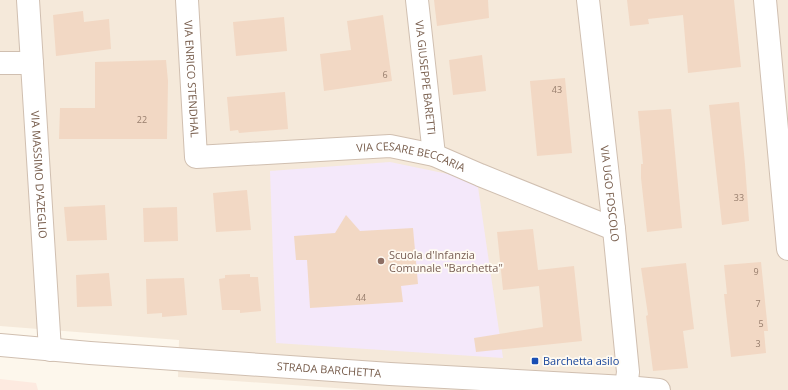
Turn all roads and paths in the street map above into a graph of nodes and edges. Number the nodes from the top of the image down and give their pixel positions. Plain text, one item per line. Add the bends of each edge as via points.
1 (28, 0) edge
2 (187, 0) edge
3 (417, 0) edge
4 (588, 0) edge
5 (765, 0) edge
6 (0, 63) edge
7 (32, 63) junction
8 (434, 155) junction
9 (196, 157) joint
10 (614, 229) junction
11 (788, 249) edge
12 (0, 345) edge
13 (50, 350) junction
14 (626, 387) junction
15 (658, 390) edge

1 - 7 street, VIA MASSIMO D'AZEGLIO
2 - 9 street, VIA ENRICO STENDHAL
3 - 8 street, VIA GIUSEPPE BARETTI
4 - 10 street, VIA UGO FOSCOLO
5 - 11 street
6 - 7 street
7 - 13 street, VIA MASSIMO D'AZEGLIO
8 - 9 street, VIA CESARE BECCARIA via 390,146
8 - 10 street, VIA CESARE BECCARIA
10 - 14 street, VIA UGO FOSCOLO via 628,372
12 - 13 street, STRADA BARCHETTA
13 - 14 street, STRADA BARCHETTA
14 - 15 street, STRADA BARCHETTA

